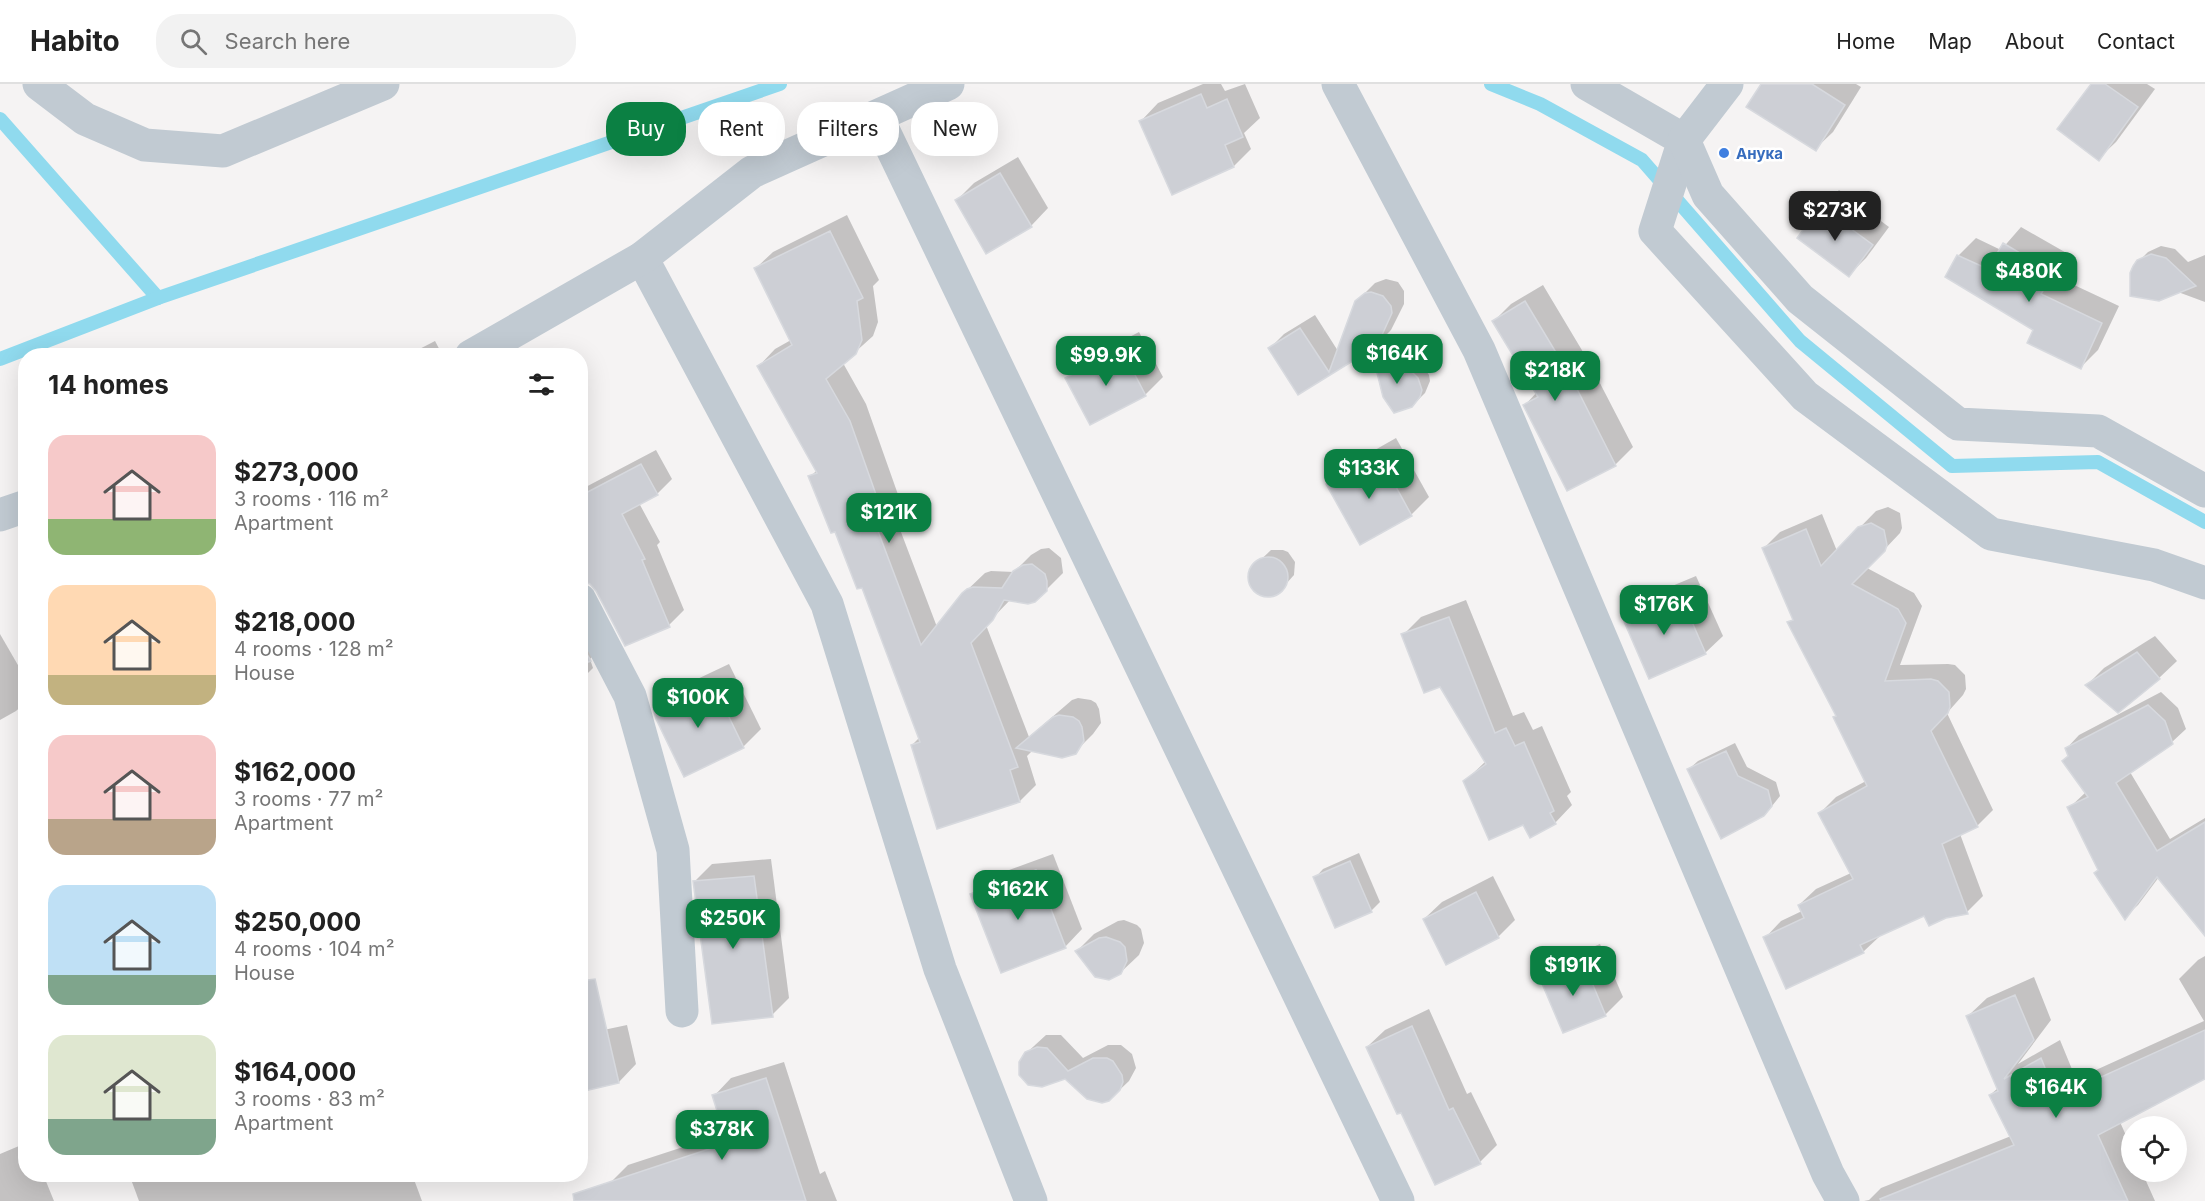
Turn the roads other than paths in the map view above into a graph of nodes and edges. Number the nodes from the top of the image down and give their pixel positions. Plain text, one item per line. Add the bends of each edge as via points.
1 (39, 84) edge
2 (384, 84) edge
3 (948, 84) edge
4 (1338, 84) edge
5 (1587, 84) edge
6 (1727, 84) edge
7 (899, 107) edge
8 (797, 152) edge
9 (1680, 154) junction
10 (896, 156) edge
11 (642, 258) junction
12 (485, 348) edge
13 (2205, 491) edge
14 (18, 509) edge
15 (0, 515) edge
16 (2205, 583) edge
17 (588, 615) edge
18 (682, 1011) dead end
19 (1031, 1201) edge
20 (1398, 1201) edge
21 (1844, 1201) edge

1 - 2 street via 85,119 145,145 223,151
3 - 7 street
4 - 21 street via 1479,351 1828,1174
5 - 9 street
6 - 9 street
8 - 11 street via 752,172
9 - 13 street via 1708,195 1800,299 1958,424 2098,430
9 - 16 street via 1655,231 1805,396 1991,534 2154,565
10 - 20 street
11 - 12 street
11 - 19 street via 827,604 940,969
14 - 15 street
17 - 18 street via 630,696 673,850

